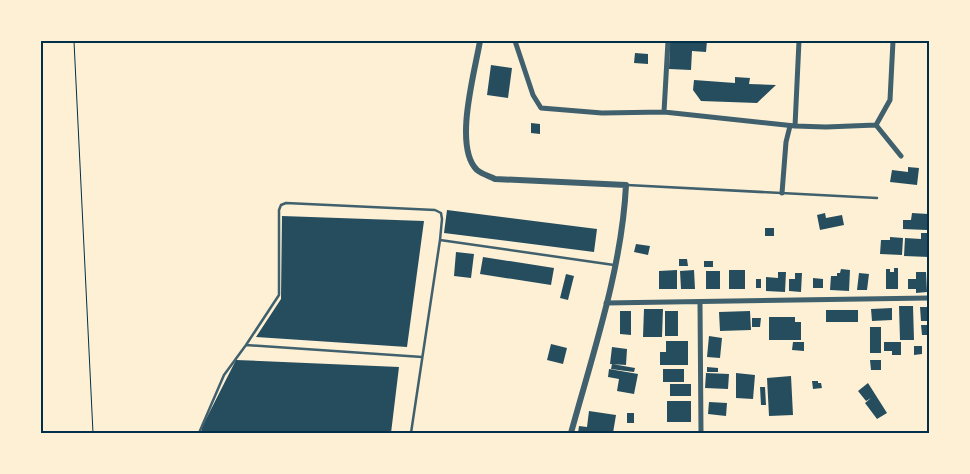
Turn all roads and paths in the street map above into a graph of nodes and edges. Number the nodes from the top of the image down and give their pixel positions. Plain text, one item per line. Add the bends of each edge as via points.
1 (74, 41) edge
2 (480, 41) edge
3 (515, 41) edge
4 (668, 41) edge
5 (799, 41) edge
6 (893, 41) edge
7 (664, 112) junction
8 (876, 125) junction
9 (792, 126) junction
10 (901, 156) dead end
11 (626, 185) junction
12 (782, 193) junction
13 (877, 198) dead end
14 (440, 240) junction
15 (614, 265) junction
16 (929, 298) edge
17 (700, 302) junction
18 (606, 303) junction
19 (246, 345) junction
20 (422, 356) junction
21 (93, 433) edge
22 (199, 433) edge
23 (411, 433) edge
24 (571, 433) edge
25 (701, 433) edge

1 - 21 path
2 - 11 street via 465,142 477,169 495,179
3 - 7 street via 533,95 541,108 602,113
4 - 7 street
5 - 9 street
6 - 8 street via 890,100
7 - 9 street
8 - 9 street
8 - 10 street
9 - 12 street via 786,142
11 - 12 lane
11 - 15 street via 625,217
12 - 13 lane
14 - 15 lane
14 - 19 lane via 442,219 435,210 286,203 279,210 279,294
14 - 20 lane
15 - 18 street
16 - 17 street
17 - 18 street
17 - 25 street
18 - 24 street
19 - 20 lane
19 - 22 lane via 224,375
20 - 23 lane

